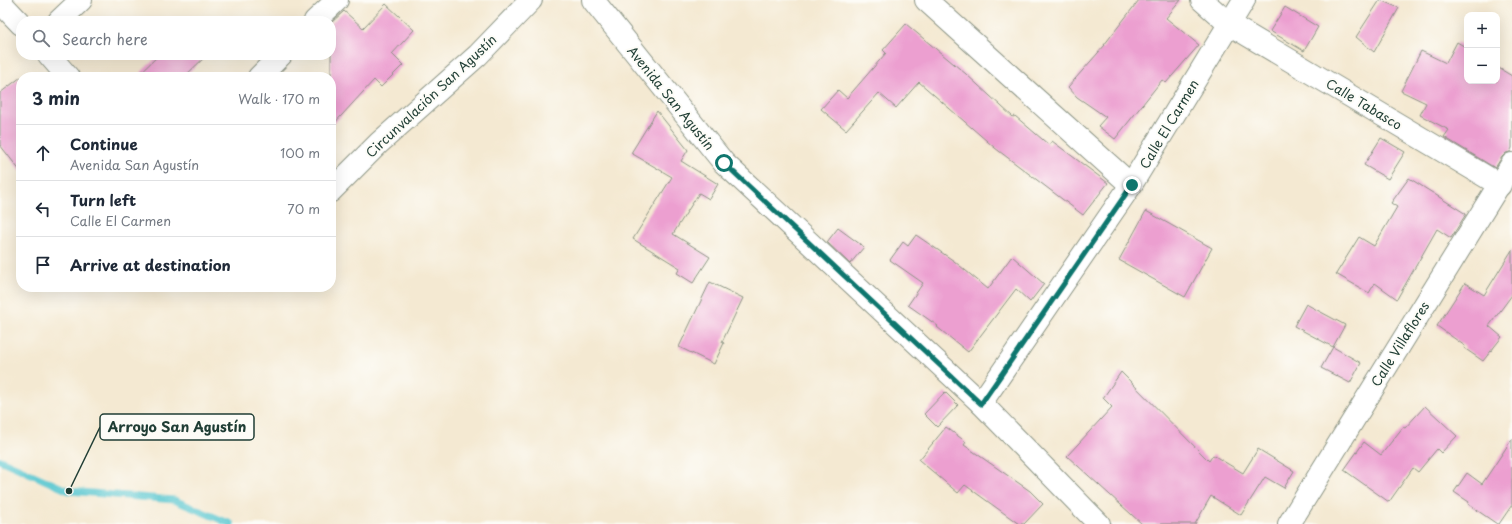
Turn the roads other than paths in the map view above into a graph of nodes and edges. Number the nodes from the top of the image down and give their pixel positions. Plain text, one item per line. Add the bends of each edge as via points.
1 (81, 0) edge
2 (337, 0) edge
3 (531, 0) edge
4 (593, 0) edge
5 (926, 0) edge
6 (1202, 0) edge
7 (1244, 0) edge
8 (0, 2) edge
9 (64, 16) edge
10 (321, 16) edge
11 (16, 19) edge
12 (1229, 24) junction
13 (53, 60) edge
14 (276, 60) edge
15 (64, 72) edge
16 (264, 72) edge
17 (1512, 164) edge
18 (1500, 184) junction
19 (1132, 185) junction
20 (336, 186) edge
21 (981, 404) junction
22 (1099, 524) edge
23 (1289, 524) edge

1 - 9 street
2 - 10 street
3 - 20 street, Circunvalación San Agustín via 478,55 379,143
4 - 21 street, Avenida San Agustín via 724,163
5 - 19 street
6 - 12 street, Calle Tabasco
7 - 12 street, Calle El Carmen
8 - 11 street
12 - 18 street, Calle Tabasco
12 - 19 street, Calle El Carmen
13 - 15 street
14 - 16 street
17 - 18 street, Calle Villaflores
18 - 23 street, Calle Villaflores
19 - 21 street, Calle El Carmen
21 - 22 street, Avenida San Agustín

